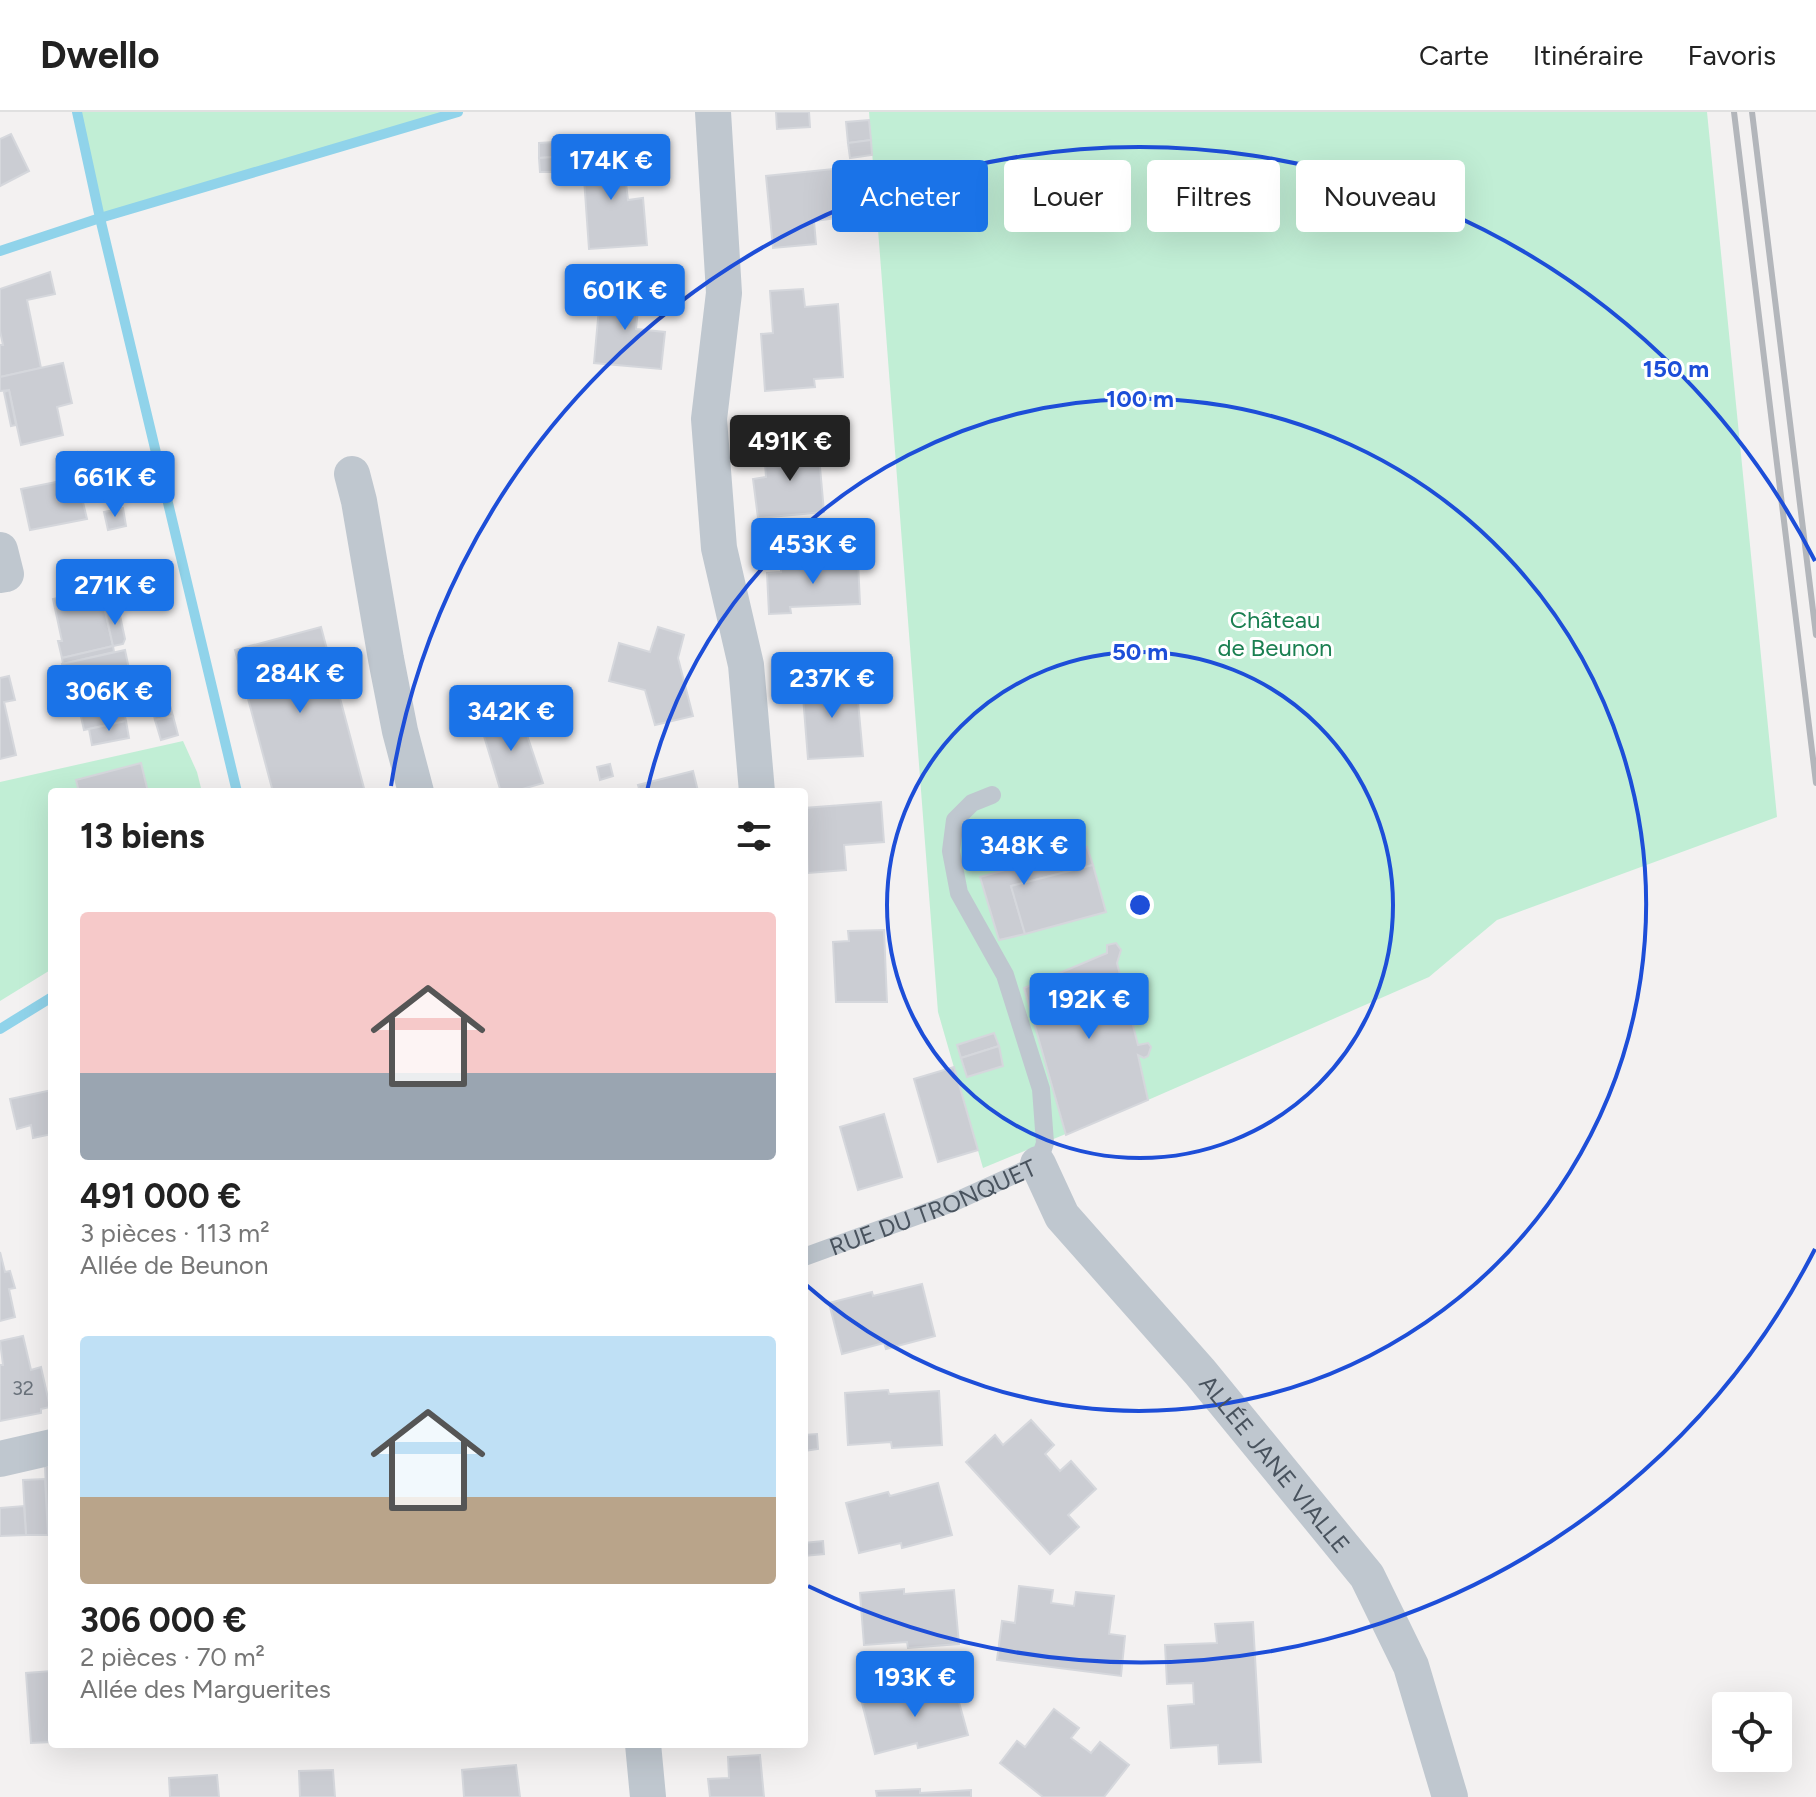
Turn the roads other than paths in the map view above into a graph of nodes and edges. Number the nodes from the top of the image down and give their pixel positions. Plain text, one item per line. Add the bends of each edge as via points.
1 (713, 112) edge
2 (352, 474) dead end
3 (0, 550) edge
4 (0, 575) edge
5 (415, 788) edge
6 (757, 788) edge
7 (992, 795) dead end
8 (1038, 1164) junction
9 (808, 1256) edge
10 (48, 1448) edge
11 (0, 1459) edge
12 (643, 1748) edge
13 (648, 1797) edge
14 (1450, 1797) edge

1 - 6 street via 724,293 709,419 719,548 746,665
2 - 5 street
3 - 4 street via 6,574
7 - 8 lane, RUE DU TRONQUET via 972,803 955,820 951,851 959,893 1005,975 1041,1089 1045,1143
8 - 9 lane, RUE DU TRONQUET via 952,1203
8 - 14 street, ALLÉE JANE VIALLE via 1062,1216 1200,1372 1367,1576 1411,1666
10 - 11 street
12 - 13 street

